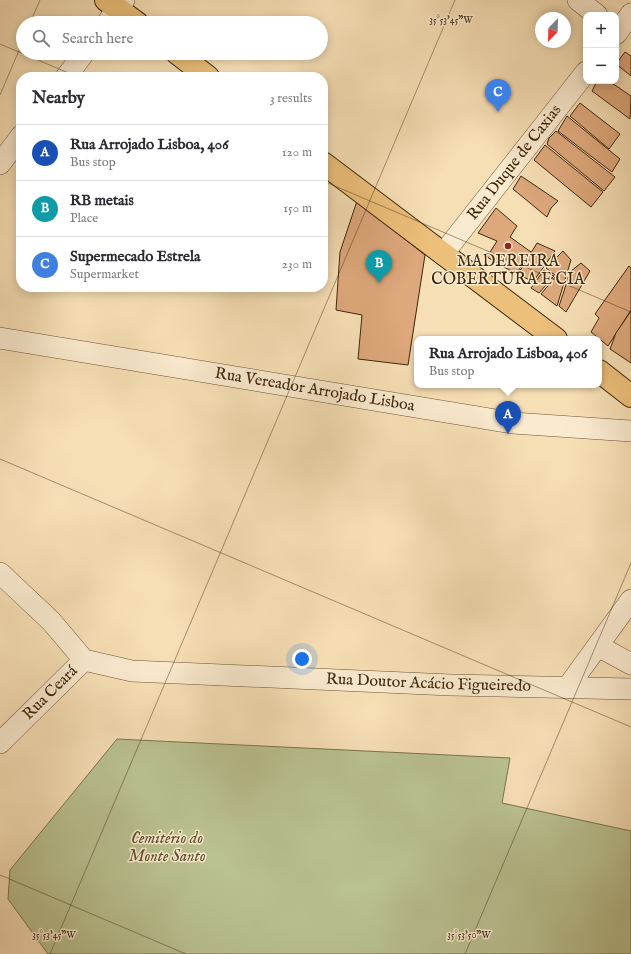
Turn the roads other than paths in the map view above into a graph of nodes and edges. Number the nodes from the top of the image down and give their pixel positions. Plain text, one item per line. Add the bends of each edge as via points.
1 (578, 0) edge
2 (114, 8) edge
3 (593, 12) edge
4 (631, 14) edge
5 (126, 16) edge
6 (620, 34) edge
7 (79, 60) edge
8 (185, 60) edge
9 (70, 72) edge
10 (201, 72) edge
11 (583, 76) edge
12 (16, 143) edge
13 (0, 164) edge
14 (328, 167) edge
15 (443, 254) junction
16 (552, 336) edge
17 (0, 338) edge
18 (602, 374) edge
19 (631, 396) edge
20 (631, 431) edge
21 (0, 573) edge
22 (631, 600) edge
23 (598, 646) junction
24 (84, 660) junction
25 (631, 664) edge
26 (567, 688) junction
27 (631, 689) edge
28 (0, 744) edge

1 - 3 street
2 - 5 main road
4 - 6 street
7 - 9 street
8 - 10 main road
11 - 15 street, Rua Duque de Caxias
12 - 13 street
14 - 15 main road
15 - 16 main road
17 - 20 street, Rua Vereador Arrojado Lisboa via 513,423
18 - 19 main road
21 - 24 street via 51,621
22 - 23 street
23 - 25 street
23 - 26 street
24 - 26 street, Rua Doutor Acácio Figueiredo via 132,671 164,674
24 - 28 street, Rua Ceará
26 - 27 street, Rua Doutor Acácio Figueiredo

